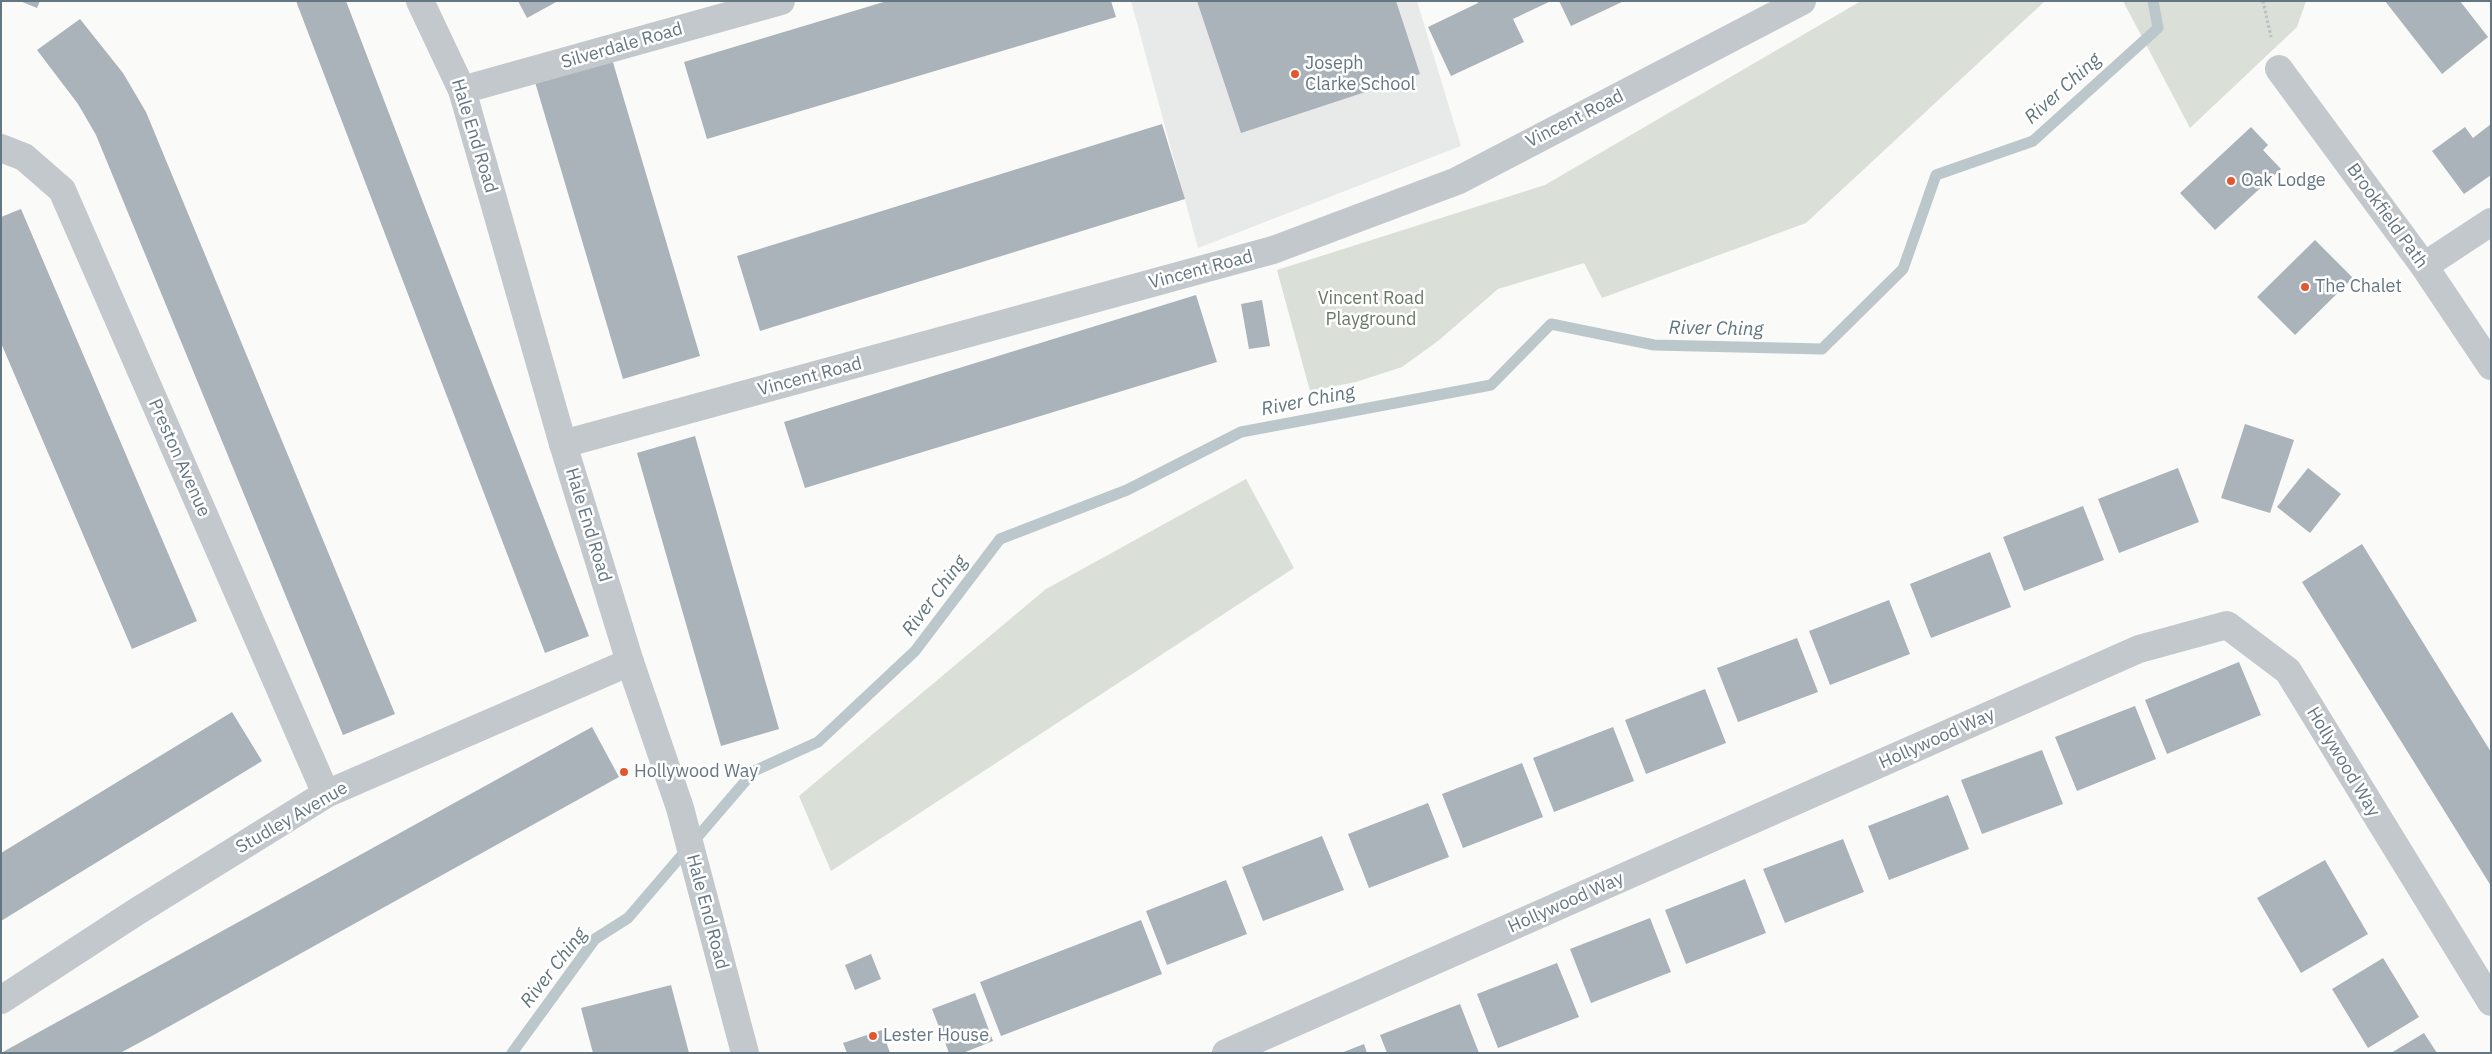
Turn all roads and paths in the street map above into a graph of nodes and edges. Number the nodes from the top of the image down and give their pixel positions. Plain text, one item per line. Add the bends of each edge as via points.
1 (420, 1) edge
2 (781, 1) edge
3 (1802, 1) edge
4 (2279, 69) dead end
5 (462, 90) junction
6 (1, 148) edge
7 (2491, 222) edge
8 (2424, 266) junction
9 (2491, 366) edge
10 (563, 444) junction
11 (630, 662) junction
12 (326, 794) junction
13 (1, 1000) edge
14 (2491, 1002) edge
15 (745, 1053) edge
16 (1226, 1053) edge

1 - 5 street, Hale End Road
2 - 5 street, Silverdale Road
3 - 10 street, Vincent Road via 1458,180 1273,250
4 - 8 street, Brookfield Path
5 - 10 street, Hale End Road
6 - 12 street, Preston Avenue via 24,157 62,190
7 - 8 street
8 - 9 street, Brookfield Path
10 - 11 street, Hale End Road
11 - 12 street, Studley Avenue
11 - 15 street, Hale End Road via 680,808
12 - 13 street, Studley Avenue
14 - 16 street, Hollywood Way via 2288,671 2226,625 2139,649

